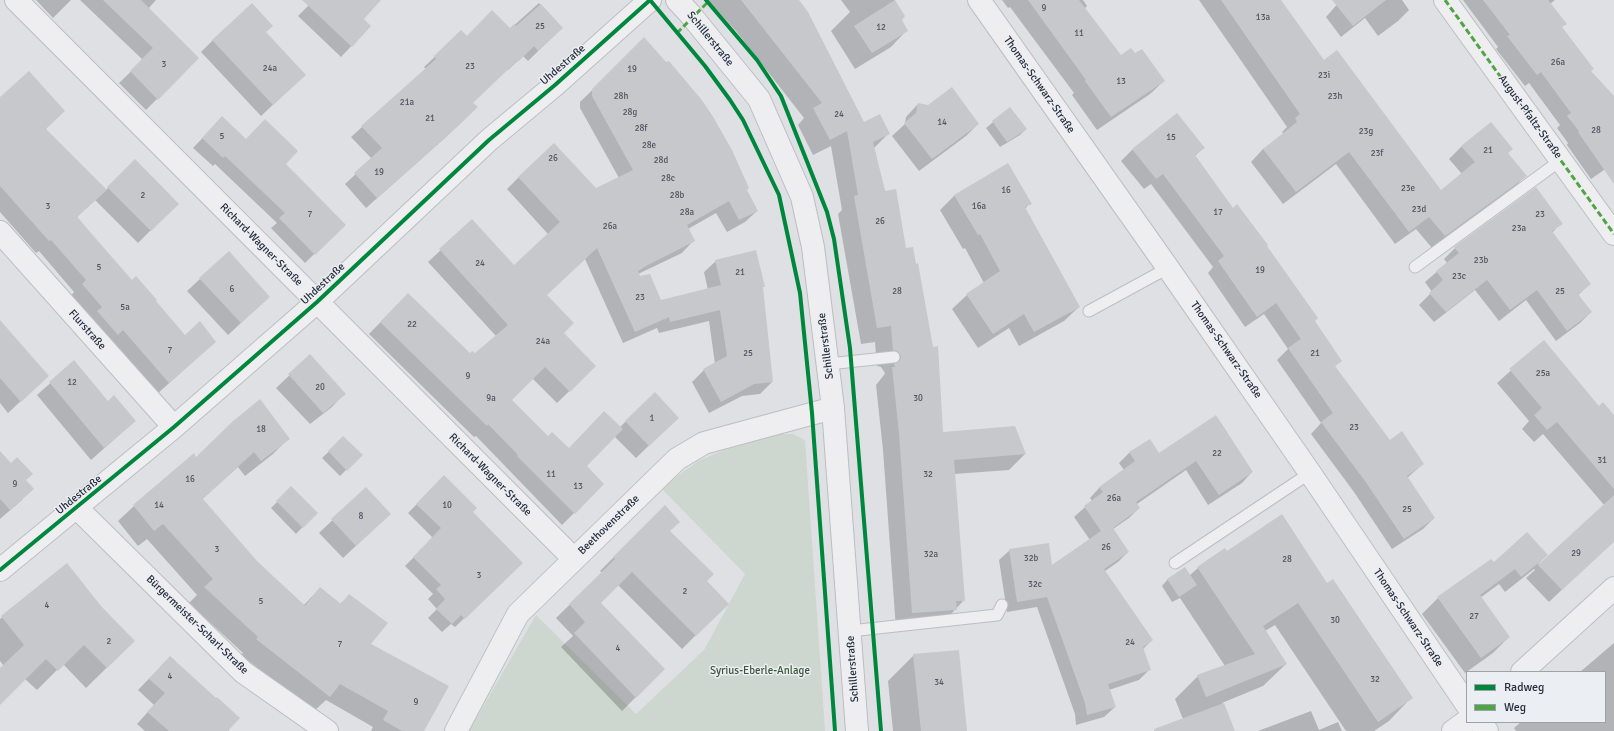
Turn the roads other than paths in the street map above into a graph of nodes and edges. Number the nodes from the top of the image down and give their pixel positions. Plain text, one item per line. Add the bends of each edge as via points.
1 (16, 0) edge
2 (650, 0) edge
3 (677, 0) edge
4 (978, 0) edge
5 (1445, 0) edge
6 (1561, 160) junction
7 (0, 232) edge
8 (1614, 234) edge
9 (1415, 267) dead end
10 (1168, 268) junction
11 (318, 302) junction
12 (1089, 311) dead end
13 (894, 357) dead end
14 (828, 364) junction
15 (833, 408) junction
16 (174, 428) junction
17 (1310, 473) junction
18 (77, 508) junction
19 (574, 559) junction
20 (1174, 563) dead end
21 (0, 570) edge
22 (1614, 588) edge
23 (1002, 605) dead end
24 (850, 631) junction
25 (1523, 671) edge
26 (1466, 704) edge
27 (1466, 722) edge
28 (1481, 723) edge
29 (327, 731) edge
30 (456, 731) edge
31 (857, 731) edge
32 (1453, 731) edge
33 (1487, 731) edge

1 - 11 street, Richard-Wagner-Straße
2 - 11 street, Uhdestraße via 489,140
3 - 14 street, Schillerstraße via 759,99 802,197 814,247
4 - 10 street, Thomas-Schwarz-Straße
5 - 6 street, August-Pfaltz-Straße
6 - 8 street, August-Pfaltz-Straße
6 - 9 lane
7 - 16 street, Flurstraße
10 - 12 lane
10 - 17 street, Thomas-Schwarz-Straße
11 - 16 street, Uhdestraße
11 - 19 street, Richard-Wagner-Straße
13 - 14 lane
14 - 15 street, Schillerstraße
15 - 19 street, Beethovenstraße via 704,443 676,458
15 - 24 street, Schillerstraße
16 - 18 street, Uhdestraße
17 - 20 lane
17 - 26 street, Thomas-Schwarz-Straße
18 - 21 street, Uhdestraße
18 - 29 street, Bürgermeister-Scharl-Straße via 243,672
19 - 30 street, Beethovenstraße via 518,614
22 - 25 street
23 - 24 lane via 997,615
24 - 31 street, Schillerstraße
27 - 32 street
28 - 33 street

